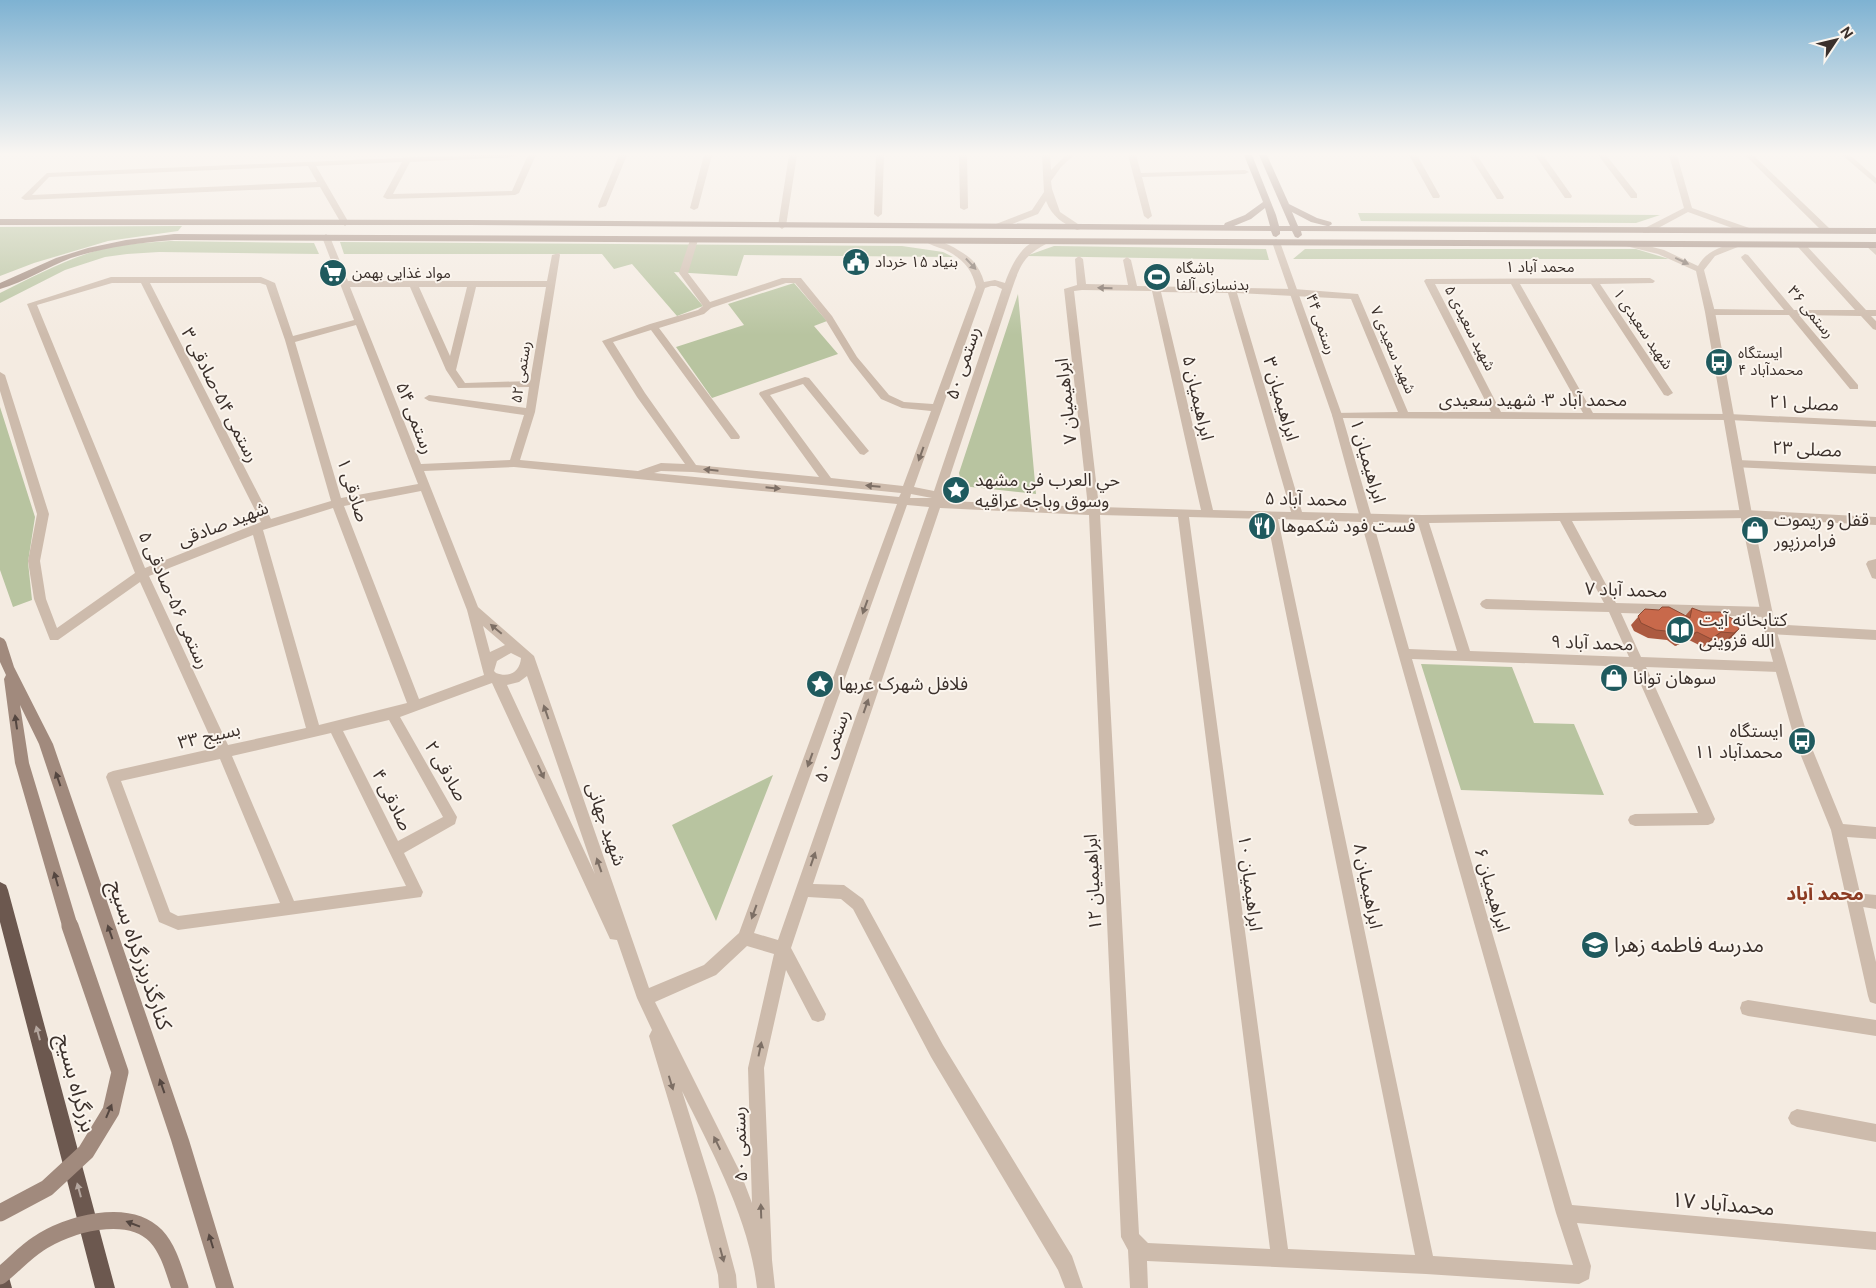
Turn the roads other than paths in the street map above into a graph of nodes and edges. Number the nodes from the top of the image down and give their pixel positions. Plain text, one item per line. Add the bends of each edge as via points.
1 (340, 215) edge
2 (784, 215) edge
3 (1027, 215) edge
4 (1059, 215) edge
5 (1251, 215) edge
6 (1271, 215) edge
7 (1289, 215) edge
8 (1304, 215) edge
9 (1679, 215) edge
10 (1701, 215) edge
11 (1811, 215) edge
12 (0, 222) edge
13 (345, 224) junction
14 (782, 226) junction
15 (999, 226) junction
16 (1080, 228) junction
17 (1221, 228) junction
18 (1237, 228) junction
19 (1276, 228) junction
20 (1296, 228) junction
21 (1345, 228) junction
22 (1447, 229) junction
23 (1826, 230) junction
24 (1876, 230) edge
25 (1646, 231) junction
26 (1749, 231) junction
27 (326, 237) junction
28 (694, 240) junction
29 (929, 241) junction
30 (1043, 242) junction
31 (1276, 242) junction
32 (1299, 242) junction
33 (1238, 243) junction
34 (1449, 243) junction
35 (1629, 244) junction
36 (1739, 245) junction
37 (1801, 245) junction
38 (1872, 245) edge
39 (1876, 252) edge
40 (77, 253) junction
41 (556, 255) dead end
42 (1745, 257) dead end
43 (1079, 258) dead end
44 (1127, 260) dead end
45 (1700, 270) junction
46 (0, 279) edge
47 (144, 280) junction
48 (1513, 280) junction
49 (1429, 281) joint
50 (1594, 281) junction
51 (1650, 281) dead end
52 (344, 284) junction
53 (413, 284) junction
54 (472, 284) junction
55 (550, 284) junction
56 (0, 286) edge
57 (981, 287) junction
58 (1082, 287) junction
59 (1133, 288) junction
60 (1007, 289) junction
61 (1156, 289) junction
62 (1232, 291) junction
63 (1294, 292) junction
64 (708, 306) junction
65 (1710, 312) junction
66 (1792, 312) junction
67 (1864, 313) junction
68 (1876, 313) edge
69 (359, 322) junction
70 (653, 326) junction
71 (1876, 327) edge
72 (290, 340) junction
73 (451, 370) junction
74 (0, 375) edge
75 (534, 384) junction
76 (1854, 387) dead end
77 (1668, 393) dead end
78 (429, 398) dead end
79 (937, 408) junction
80 (530, 412) junction
81 (1337, 415) junction
82 (1404, 415) junction
83 (1498, 416) junction
84 (1590, 416) junction
85 (1729, 417) junction
86 (1876, 424) edge
87 (736, 437) dead end
88 (864, 452) dead end
89 (514, 463) junction
90 (1737, 464) junction
91 (416, 468) junction
92 (693, 468) junction
93 (1876, 470) edge
94 (637, 475) junction
95 (828, 482) junction
96 (423, 487) junction
97 (906, 495) junction
98 (937, 500) junction
99 (337, 503) junction
100 (1094, 511) junction
101 (1182, 514) junction
102 (1208, 514) junction
103 (1746, 514) junction
104 (1272, 516) junction
105 (1298, 516) junction
106 (1564, 517) junction
107 (1366, 518) junction
108 (1422, 519) junction
109 (1876, 521) edge
110 (262, 526) junction
111 (142, 574) junction
112 (1486, 604) dead end
113 (1612, 606) junction
114 (473, 610) junction
115 (1766, 612) junction
116 (1770, 629) junction
117 (1876, 635) edge
118 (0, 642) edge
119 (518, 649) junction
120 (1404, 654) junction
121 (1465, 656) junction
122 (529, 662) junction
123 (1638, 662) junction
124 (8, 667) junction
125 (1779, 667) junction
126 (492, 675) junction
127 (415, 706) junction
128 (392, 714) junction
129 (334, 727) junction
130 (314, 731) junction
131 (224, 752) junction
132 (1634, 820) dead end
133 (1838, 830) junction
134 (1876, 832) edge
135 (396, 850) junction
136 (0, 890) edge
137 (802, 890) junction
138 (1855, 900) junction
139 (1876, 902) edge
140 (290, 908) junction
141 (745, 938) junction
142 (783, 949) junction
143 (1876, 996) edge
144 (645, 998) junction
145 (1748, 1008) dead end
146 (818, 1014) dead end
147 (1876, 1028) edge
148 (1797, 1118) dead end
149 (1876, 1133) edge
150 (0, 1213) edge
151 (1565, 1213) junction
152 (1876, 1241) edge
153 (1137, 1247) junction
154 (1280, 1258) junction
155 (763, 1260) junction
156 (1426, 1265) junction
157 (0, 1277) edge
158 (2, 1288) edge
159 (105, 1288) edge
160 (180, 1288) edge
161 (225, 1288) edge
162 (728, 1288) edge
163 (766, 1288) edge
164 (1074, 1288) edge
165 (1139, 1288) edge

1 - 13 street
2 - 14 street
3 - 15 street
4 - 16 street
5 - 17 main road
6 - 19 main road
7 - 20 main road
8 - 21 main road
9 - 25 street
10 - 26 street
11 - 23 street
12 - 13 main road
13 - 14 main road
14 - 15 main road
15 - 16 main road
16 - 17 main road
17 - 18 main road
18 - 19 main road
18 - 33 main road via 1242,235
19 - 20 main road
19 - 31 main road
20 - 21 main road
20 - 32 main road
21 - 22 main road
22 - 25 main road
22 - 34 main road via 1439,235
23 - 24 main road
23 - 26 main road
25 - 26 main road
27 - 28 main road
27 - 40 main road via 174,237 132,241
27 - 52 street, رستمی ۵۴
28 - 29 main road
28 - 64 street via 683,274
29 - 30 main road
29 -> 57 street via 974,265
30 - 33 main road
30 - 60 street, رستمی ۵۰ via 1023,252
31 - 32 main road
31 - 33 main road
31 - 63 street, رستمی ۴۴
32 - 34 main road
34 - 35 main road
35 - 36 main road
35 -> 45 street via 1661,252
36 - 37 main road
36 - 45 street via 1714,252 1706,258
37 - 38 main road
37 - 67 street
38 - 39 street
40 - 46 main road
40 - 56 main road
41 - 55 street, رستمی ۵۲
42 - 66 street, رستمی ۳۶
43 - 58 street
44 - 59 street
45 - 65 street
47 - 72 street, صادقی ۱ via 268,281
47 - 110 street, رستمی ۵۴-صادقی ۳
47 - 111 street, رستمی ۵۶-صادقی ۵ via 102,282 32,304
48 - 49 street, محمد آباد ۱
48 - 50 street, محمد آباد ۱
48 - 84 street
49 - 83 street, شهید سعیدی ۵
50 - 51 street, محمد آباد ۱
50 - 77 street, شهید سعیدی ۱
52 - 53 street
52 - 69 street, رستمی ۵۴
53 - 54 street
53 - 73 street
54 - 55 street
54 - 73 street
55 - 75 street, رستمی ۵۲
57 - 60 street via 995,282
57 - 79 street, رستمی ۵۰
59 -> 58 street
58 - 100 street, ابراهیمیان ۷ via 1070,288
59 - 61 street
60 - 98 street, رستمی ۵۰
61 - 62 street
61 - 102 street, ابراهیمیان ۵
62 - 63 street
62 - 105 street, ابراهیمیان ۳
63 - 81 street, رستمی ۴۴
63 - 82 street, شهید سعیدی ۷ via 1355,296
64 - 70 street via 701,312
64 - 79 street via 785,280 798,280 885,398 902,405
65 - 66 street
65 - 85 street
66 - 67 street
66 - 76 street, رستمی ۳۶
67 - 68 street
67 - 71 street
69 - 72 street
69 - 91 street, رستمی ۵۴
70 - 87 street
70 - 92 street via 607,341
72 - 99 street, صادقی ۱
73 - 75 street via 462,386
74 - 111 street, شهید صادقی via 42,514 34,561 40,599 54,638
75 - 80 street, رستمی ۵۲
78 - 80 street
79 -> 97 street, رستمی ۵۰
80 - 89 street, رستمی ۵۲
81 - 82 street, محمد آباد ۳- شهید سعیدی
81 - 107 street, ابراهیمیان ۱
82 - 83 street, محمد آباد ۳- شهید سعیدی
83 - 84 street, محمد آباد ۳- شهید سعیدی
84 - 85 street, محمد آباد ۳- شهید سعیدی
85 - 86 street, مصلی ۲۱
85 - 90 street
88 - 95 street via 805,380 764,394
89 - 91 street
89 - 94 street
90 - 93 street, مصلی ۲۳
90 - 103 street
91 - 96 street, رستمی ۵۴
92 - 94 street via 661,468
95 -> 92 street
94 -> 97 street
97 -> 95 street
96 - 99 street, شهید صادقی
96 - 114 street, رستمی ۵۴
97 - 98 street, محمد آباد ۵
97 -> 141 street, رستمی ۵۰
98 - 100 street, محمد آباد ۵ via 955,504
137 -> 98 street, رستمی ۵۰
99 - 110 street, شهید صادقی
99 - 127 street, صادقی ۱
100 - 101 street, محمد آباد ۵
100 - 153 street, ابراهیمیان ۱۲ via 1130,1237
101 - 102 street, محمد آباد ۵
101 - 154 street, ابراهیمیان ۱۰
102 - 104 street, محمد آباد ۵
103 - 106 street, محمد آباد ۵
103 - 109 street, محمد آباد ۵
103 - 115 street
104 - 105 street, محمد آباد ۵
104 - 156 street, ابراهیمیان ۸
105 - 107 street, محمد آباد ۵
106 - 108 street, محمد آباد ۵
106 - 113 street
107 - 108 street, محمد آباد ۵
107 - 120 street, ابراهیمیان ۶
108 - 121 street
110 - 111 street, شهید صادقی
110 - 130 street, رستمی ۵۴-صادقی ۳
111 - 131 street, رستمی ۵۶-صادقی ۵
112 - 113 street, محمد آباد ۷
113 - 115 street, محمد آباد ۷
113 - 123 street
119 -> 114 street, رستمی ۵۴
114 - 126 street, رستمی ۵۴
115 - 116 street
116 - 117 street
116 - 125 street
118 - 124 main road, کنارگذربزرگراه بسیج
119 - 122 street via 528,656
119 - 126 street via 495,654
120 - 121 street, محمد آباد ۹
120 - 151 street, ابراهیمیان ۶
121 - 123 street, محمد آباد ۹
122 - 126 street via 522,674 514,678
144 -> 122 street, شهید جهانی
123 - 125 street, محمد آباد ۹
123 - 132 street via 1708,819
150 -> 124 main road, bridge via 47,1188 86,1152 111,1111 120,1072 70,926 22,763
161 -> 124 main road, کنارگذربزرگراه بسیج via 180,1140 46,744
125 - 133 street via 1802,741
126 - 127 street
126 -> 144 street, شهید جهانی
127 - 128 street
128 - 129 street
128 - 135 street, صادقی ۲ via 450,816 445,824
129 - 130 street
129 - 135 street, صادقی ۴
130 - 131 street, بسیج ۳۳
131 - 140 street, رستمی ۵۶-صادقی ۵
131 - 140 street, بسیج ۳۳ via 113,777 164,917 178,923
133 - 134 street
133 - 138 street
135 - 140 street, صادقی ۴ via 416,892
159 -> 136 highway, بزرگراه بسیج
137 - 142 street, رستمی ۵۰
137 - 164 street via 844,892 858,904 938,1051 1061,1256
138 - 139 street
138 - 143 street
141 - 142 street
141 - 144 street, رستمی ۵۰ via 710,970
142 - 146 street
155 -> 142 street, رستمی ۵۰ via 756,1068
155 -> 144 street, شهید جهانی via 735,1180
144 -> 162 street, شهید جهانی via 706,1196
145 - 147 street
148 - 149 street
151 - 152 street, محمدآباد ۱۷
151 - 156 street, ابراهیمیان ۶ via 1582,1266 1579,1275
153 - 154 street via 1146,1252
153 - 165 street, ابراهیمیان ۱۲
154 - 156 street
155 - 163 street, شهید جهانی
157 - 158 highway
160 -> 157 main road, bridge via 171,1258 152,1232 121,1220 82,1224 39,1244

